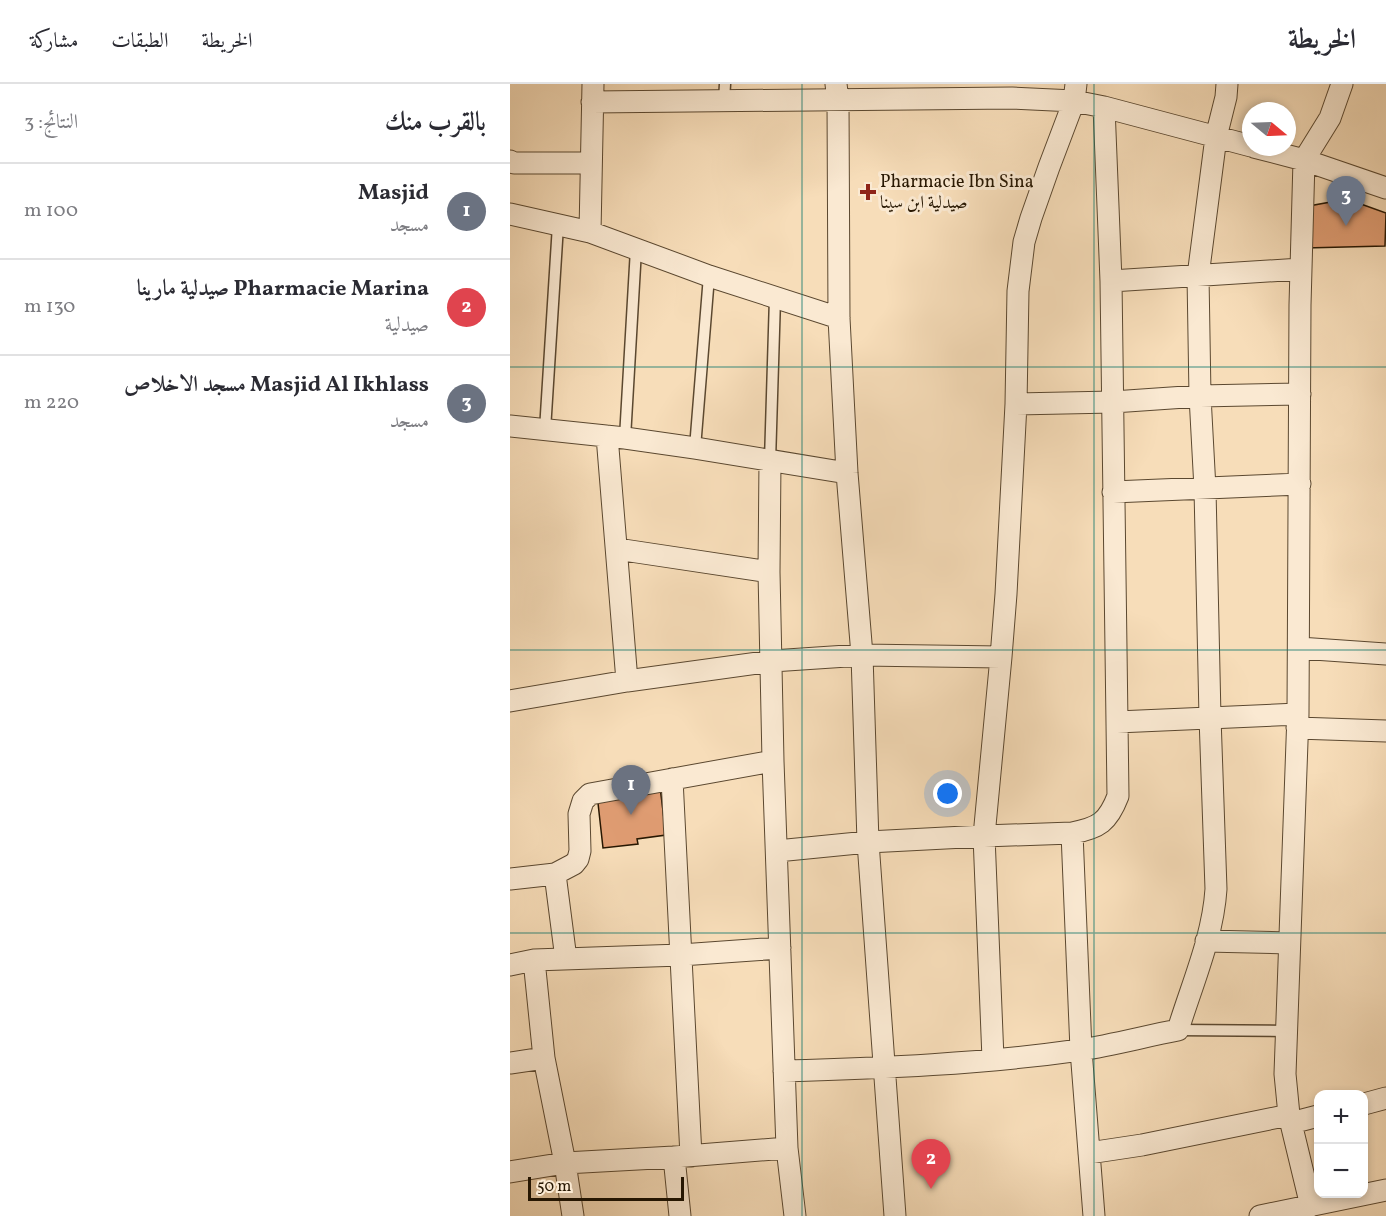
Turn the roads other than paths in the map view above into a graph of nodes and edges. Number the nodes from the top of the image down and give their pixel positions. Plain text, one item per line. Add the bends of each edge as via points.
1 (1227, 84) edge
2 (1342, 84) edge
3 (1013, 91) edge
4 (837, 92) edge
5 (1075, 92) edge
6 (593, 93) edge
7 (724, 93) edge
8 (1104, 107) junction
9 (1216, 137) junction
10 (1242, 144) edge
11 (1288, 156) edge
12 (1304, 160) junction
13 (510, 161) edge
14 (591, 164) junction
15 (1386, 188) edge
16 (510, 214) edge
17 (558, 225) junction
18 (590, 232) junction
19 (636, 249) junction
20 (1300, 269) junction
21 (709, 276) junction
22 (1198, 276) junction
23 (1111, 281) junction
24 (776, 298) junction
25 (839, 318) junction
26 (1300, 394) junction
27 (1200, 396) junction
28 (1113, 402) junction
29 (1016, 404) junction
30 (510, 426) edge
31 (545, 430) junction
32 (616, 437) junction
33 (695, 448) junction
34 (771, 461) junction
35 (847, 473) junction
36 (1300, 484) junction
37 (1205, 489) junction
38 (1113, 492) junction
39 (617, 549) junction
40 (769, 572) junction
41 (1299, 648) junction
42 (1386, 654) edge
43 (862, 655) junction
44 (1001, 657) junction
45 (772, 661) junction
46 (627, 681) junction
47 (510, 701) edge
48 (1210, 717) junction
49 (1298, 721) junction
50 (1117, 722) junction
51 (1386, 731) edge
52 (773, 761) junction
53 (672, 779) junction
54 (1072, 833) junction
55 (984, 836) junction
56 (868, 842) junction
57 (777, 851) junction
58 (555, 874) junction
59 (510, 879) edge
60 (1206, 941) junction
61 (1289, 943) junction
62 (780, 948) junction
63 (681, 955) junction
64 (566, 958) junction
65 (534, 960) junction
66 (510, 965) edge
67 (1178, 1030) junction
68 (1286, 1031) junction
69 (1081, 1050) junction
70 (544, 1058) junction
71 (993, 1059) junction
72 (510, 1063) edge
73 (885, 1068) junction
74 (784, 1071) junction
75 (1386, 1098) edge
76 (1368, 1103) edge
77 (1314, 1116) edge
78 (1290, 1119) junction
79 (787, 1148) junction
80 (1089, 1153) junction
81 (683, 1156) junction
82 (565, 1162) junction
83 (510, 1172) edge
84 (1386, 1190) edge
85 (1311, 1206) junction
86 (573, 1216) edge
87 (680, 1216) edge
88 (795, 1216) edge
89 (895, 1216) edge
90 (1094, 1216) edge
91 (1260, 1216) edge

1 - 9 street
2 - 12 street via 1330,118
3 - 4 street
3 - 5 street
4 - 7 street
4 - 25 street
5 - 8 street
5 - 29 street via 1024,242 1018,291
6 - 7 street
6 - 14 street
8 - 9 street
8 - 23 street
9 - 10 street
9 - 22 street
11 - 12 street
12 - 15 street
12 - 20 street
13 - 14 street
14 - 18 street
16 - 17 street
17 - 18 street
17 - 31 lane
18 - 19 street
19 - 21 street
19 - 32 lane
20 - 22 street
20 - 26 street
21 - 24 street
21 - 33 lane
22 - 23 street
22 - 27 street
23 - 28 street
24 - 25 street
24 - 34 lane
25 - 35 street
26 - 27 street
26 - 36 street
27 - 28 street
27 - 37 street
28 - 29 street
28 - 38 street
29 - 44 street
30 - 31 street
31 - 32 street
32 - 33 street
32 - 39 street
33 - 34 street
34 - 35 street
34 - 40 street
35 - 43 street
36 - 37 street
36 - 41 street
37 - 38 street
37 - 48 street
38 - 50 street
39 - 40 street
39 - 46 street
40 - 45 street
41 - 42 street
41 - 49 street
43 - 44 street
43 - 45 street
43 - 56 street
44 - 55 street
45 - 46 street
45 - 52 street
46 - 47 street
48 - 49 street
48 - 50 street
48 - 60 street via 1216,889
49 - 51 street
49 - 61 street
50 - 54 street via 1118,796 1112,812 1098,825
52 - 53 street
52 - 57 street
53 - 58 street via 590,794 579,814 578,859
53 - 63 street
54 - 55 street
54 - 69 street
55 - 56 street
55 - 71 street
56 - 57 street
56 - 73 street
57 - 62 street
58 - 59 street
58 - 64 street
60 - 61 street
60 - 67 street
61 - 68 street
62 - 63 street
62 - 74 street
63 - 64 street
63 - 81 street
64 - 65 street
65 - 66 street
65 - 70 street
67 - 68 lane
67 - 69 street
68 - 78 street
69 - 71 street
69 - 80 street
70 - 72 street
70 - 82 street
71 - 73 street
73 - 74 street
73 - 89 street
74 - 79 street
75 - 76 street
77 - 78 street
78 - 80 street
78 - 85 street
79 - 81 street
79 - 88 street
80 - 90 street
81 - 82 street
81 - 87 street
82 - 83 street
82 - 86 street
84 - 85 street
85 - 91 street

